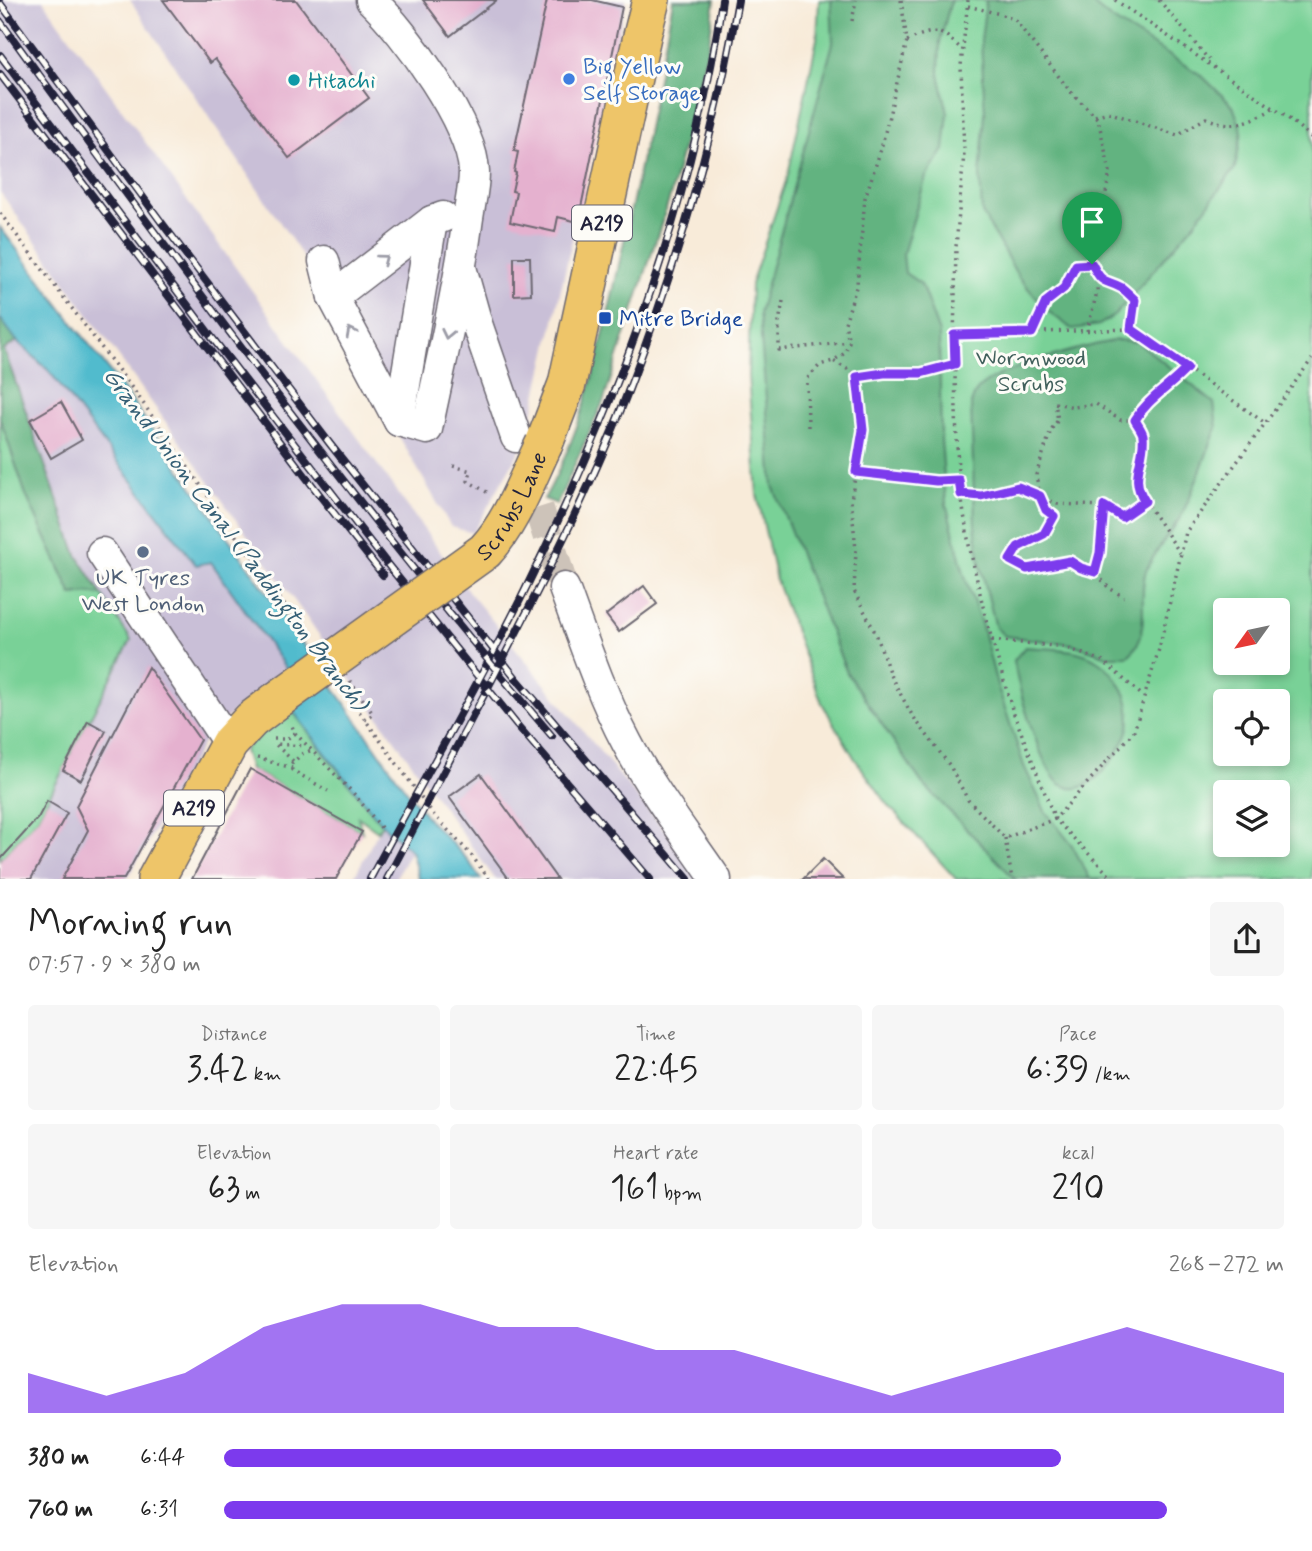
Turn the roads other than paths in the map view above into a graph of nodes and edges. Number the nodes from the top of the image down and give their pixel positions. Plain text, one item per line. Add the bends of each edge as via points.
1 (651, 0) edge
2 (382, 4) edge
3 (469, 206) junction
4 (432, 221) junction
5 (324, 261) dead end
6 (461, 267) junction
7 (333, 297) junction
8 (399, 421) junction
9 (530, 440) junction
10 (102, 553) dead end
11 (564, 588) tunnel mouth
12 (236, 746) junction
13 (156, 879) edge
14 (716, 879) edge

1 - 9 main road, Scrubs Lane / A219 via 567,384
2 - 3 lane via 461,124 474,171
3 - 4 lane
3 - 6 lane
7 -> 4 lane
4 - 8 lane
5 - 7 lane
6 -> 8 lane via 427,429
6 - 9 lane via 477,324
8 -> 7 lane
9 - 12 main road, Scrubs Lane / A219, bridge via 512,509 485,551 267,707
10 - 12 lane
11 - 14 lane via 628,744
12 - 13 main road, Scrubs Lane / A219

